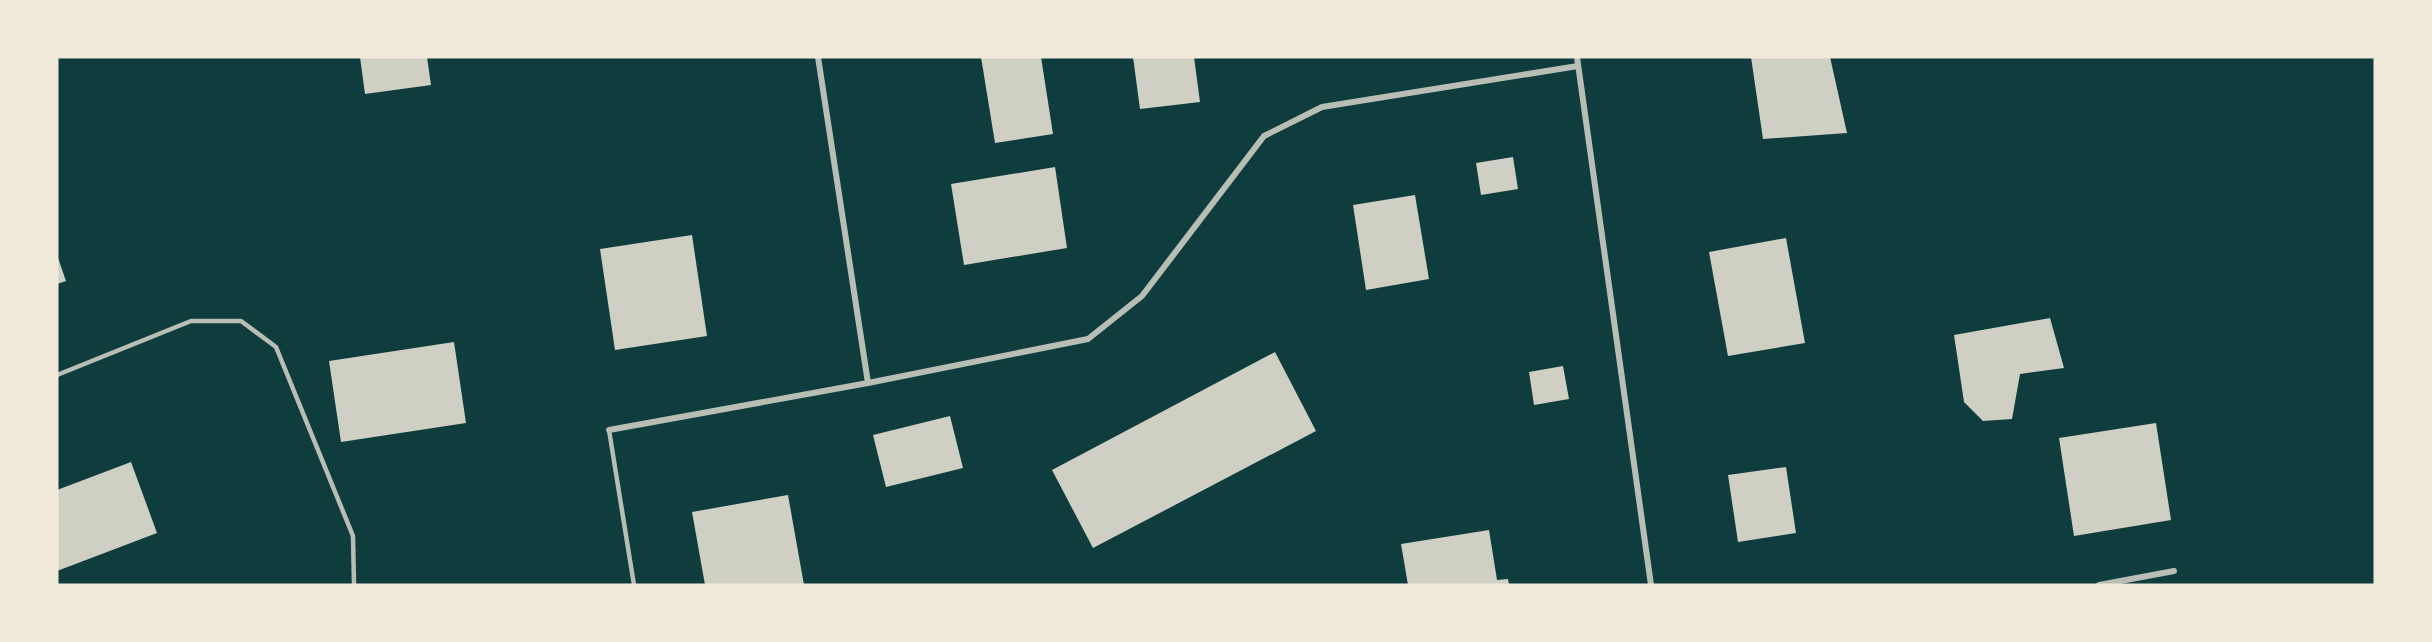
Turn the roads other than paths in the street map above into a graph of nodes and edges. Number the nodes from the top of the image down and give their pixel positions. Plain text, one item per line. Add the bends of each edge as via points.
1 (818, 57) edge
2 (1577, 57) edge
3 (1578, 66) junction
4 (57, 375) edge
5 (868, 382) junction
6 (609, 430) joint
7 (2174, 571) dead end
8 (354, 585) edge
9 (634, 585) edge
10 (1651, 585) edge
11 (2099, 585) edge

1 - 5 street
2 - 3 street
3 - 5 street via 1322,107 1264,136 1142,296 1088,339
3 - 10 street
4 - 8 lane via 191,321 241,321 276,347 353,536
5 - 6 street
6 - 9 lane
7 - 11 street

